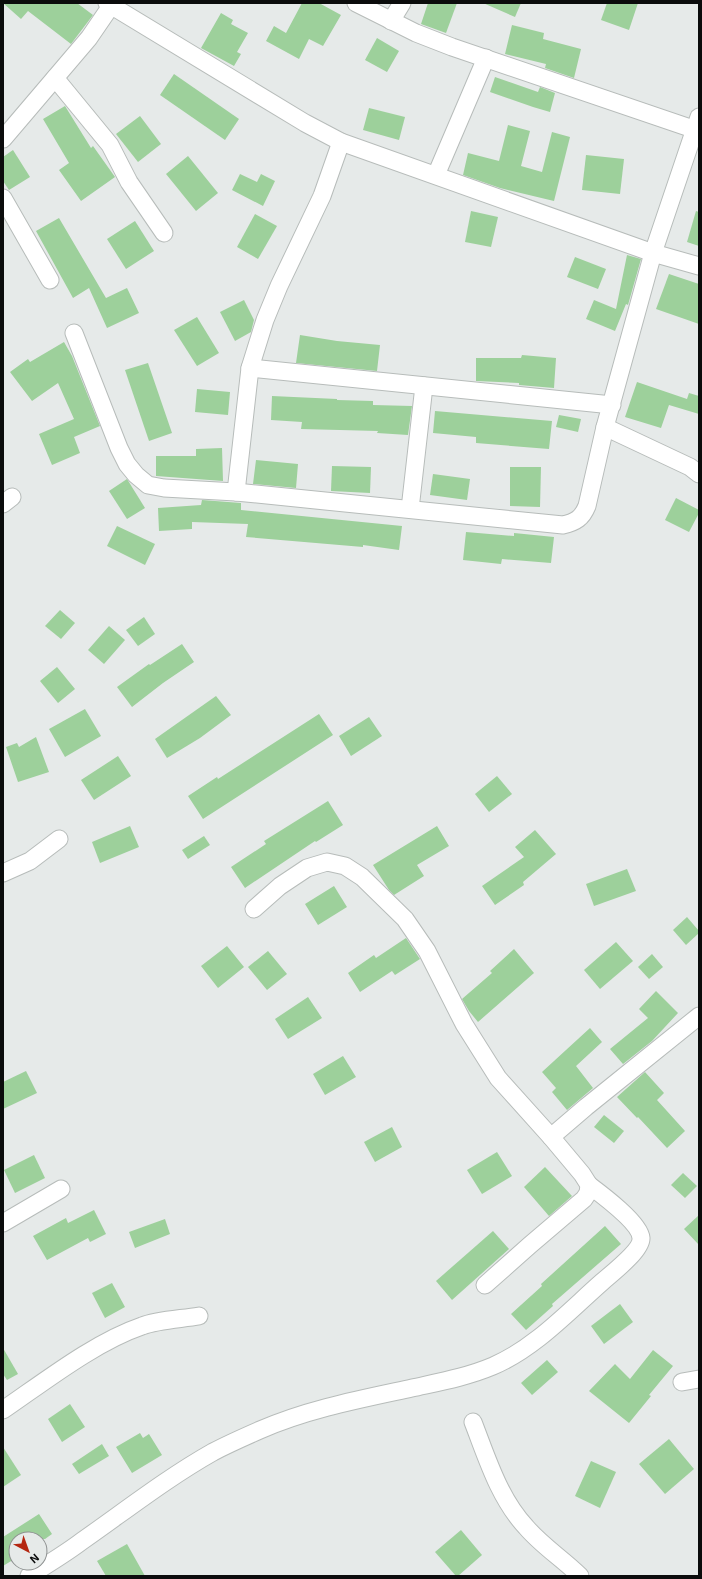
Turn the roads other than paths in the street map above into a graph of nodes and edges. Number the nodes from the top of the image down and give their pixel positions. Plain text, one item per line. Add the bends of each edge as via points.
1 (356, 3) edge
2 (402, 3) edge
3 (110, 4) edge
4 (391, 21) junction
5 (486, 58) junction
6 (56, 78) junction
7 (698, 126) edge
8 (3, 139) edge
9 (341, 142) junction
10 (436, 175) junction
11 (3, 198) edge
12 (164, 233) dead end
13 (653, 253) junction
14 (699, 266) edge
15 (50, 280) dead end
16 (74, 333) dead end
17 (250, 368) junction
18 (424, 386) junction
19 (612, 405) junction
20 (605, 427) junction
21 (699, 474) edge
22 (236, 492) junction
23 (410, 509) junction
24 (59, 839) dead end
25 (3, 873) edge
26 (254, 909) dead end
27 (699, 1016) edge
28 (552, 1137) junction
29 (589, 1185) junction
30 (61, 1189) dead end
31 (3, 1223) edge
32 (485, 1285) dead end
33 (199, 1316) dead end
34 (699, 1379) edge
35 (682, 1382) dead end
36 (3, 1410) edge
37 (473, 1422) dead end
38 (29, 1576) edge
39 (580, 1576) edge

1 - 4 street
2 - 4 street
3 - 6 street via 89,38
3 - 9 street via 305,123
4 - 5 street via 452,47
5 - 7 street
5 - 10 street
6 - 8 street
6 - 12 street via 110,145 129,182
7 - 13 street
9 - 10 street
9 - 17 street via 322,196 268,313
10 - 13 street
11 - 15 street
13 - 14 street
13 - 19 street
16 - 22 street via 119,448 136,476 148,485 164,488
17 - 18 street
17 - 22 street
18 - 19 street
18 - 23 street
19 - 20 street
20 - 21 street via 690,467
20 - 23 street via 587,506 579,519 572,523 563,525
22 - 23 street
24 - 25 street via 30,861
26 - 28 street via 280,886 307,868 320,864 327,862 345,866 362,877 405,919 427,951 464,1024 498,1078
27 - 28 street
28 - 29 street
29 - 32 street via 584,1199
29 - 38 street via 621,1211 638,1230 641,1238 639,1245 633,1254 604,1280 520,1351 493,1366 448,1380 318,1411 262,1429 213,1452 178,1474
30 - 31 street
33 - 36 street via 143,1325 115,1337
34 - 35 street
37 - 39 street via 506,1500 525,1527

